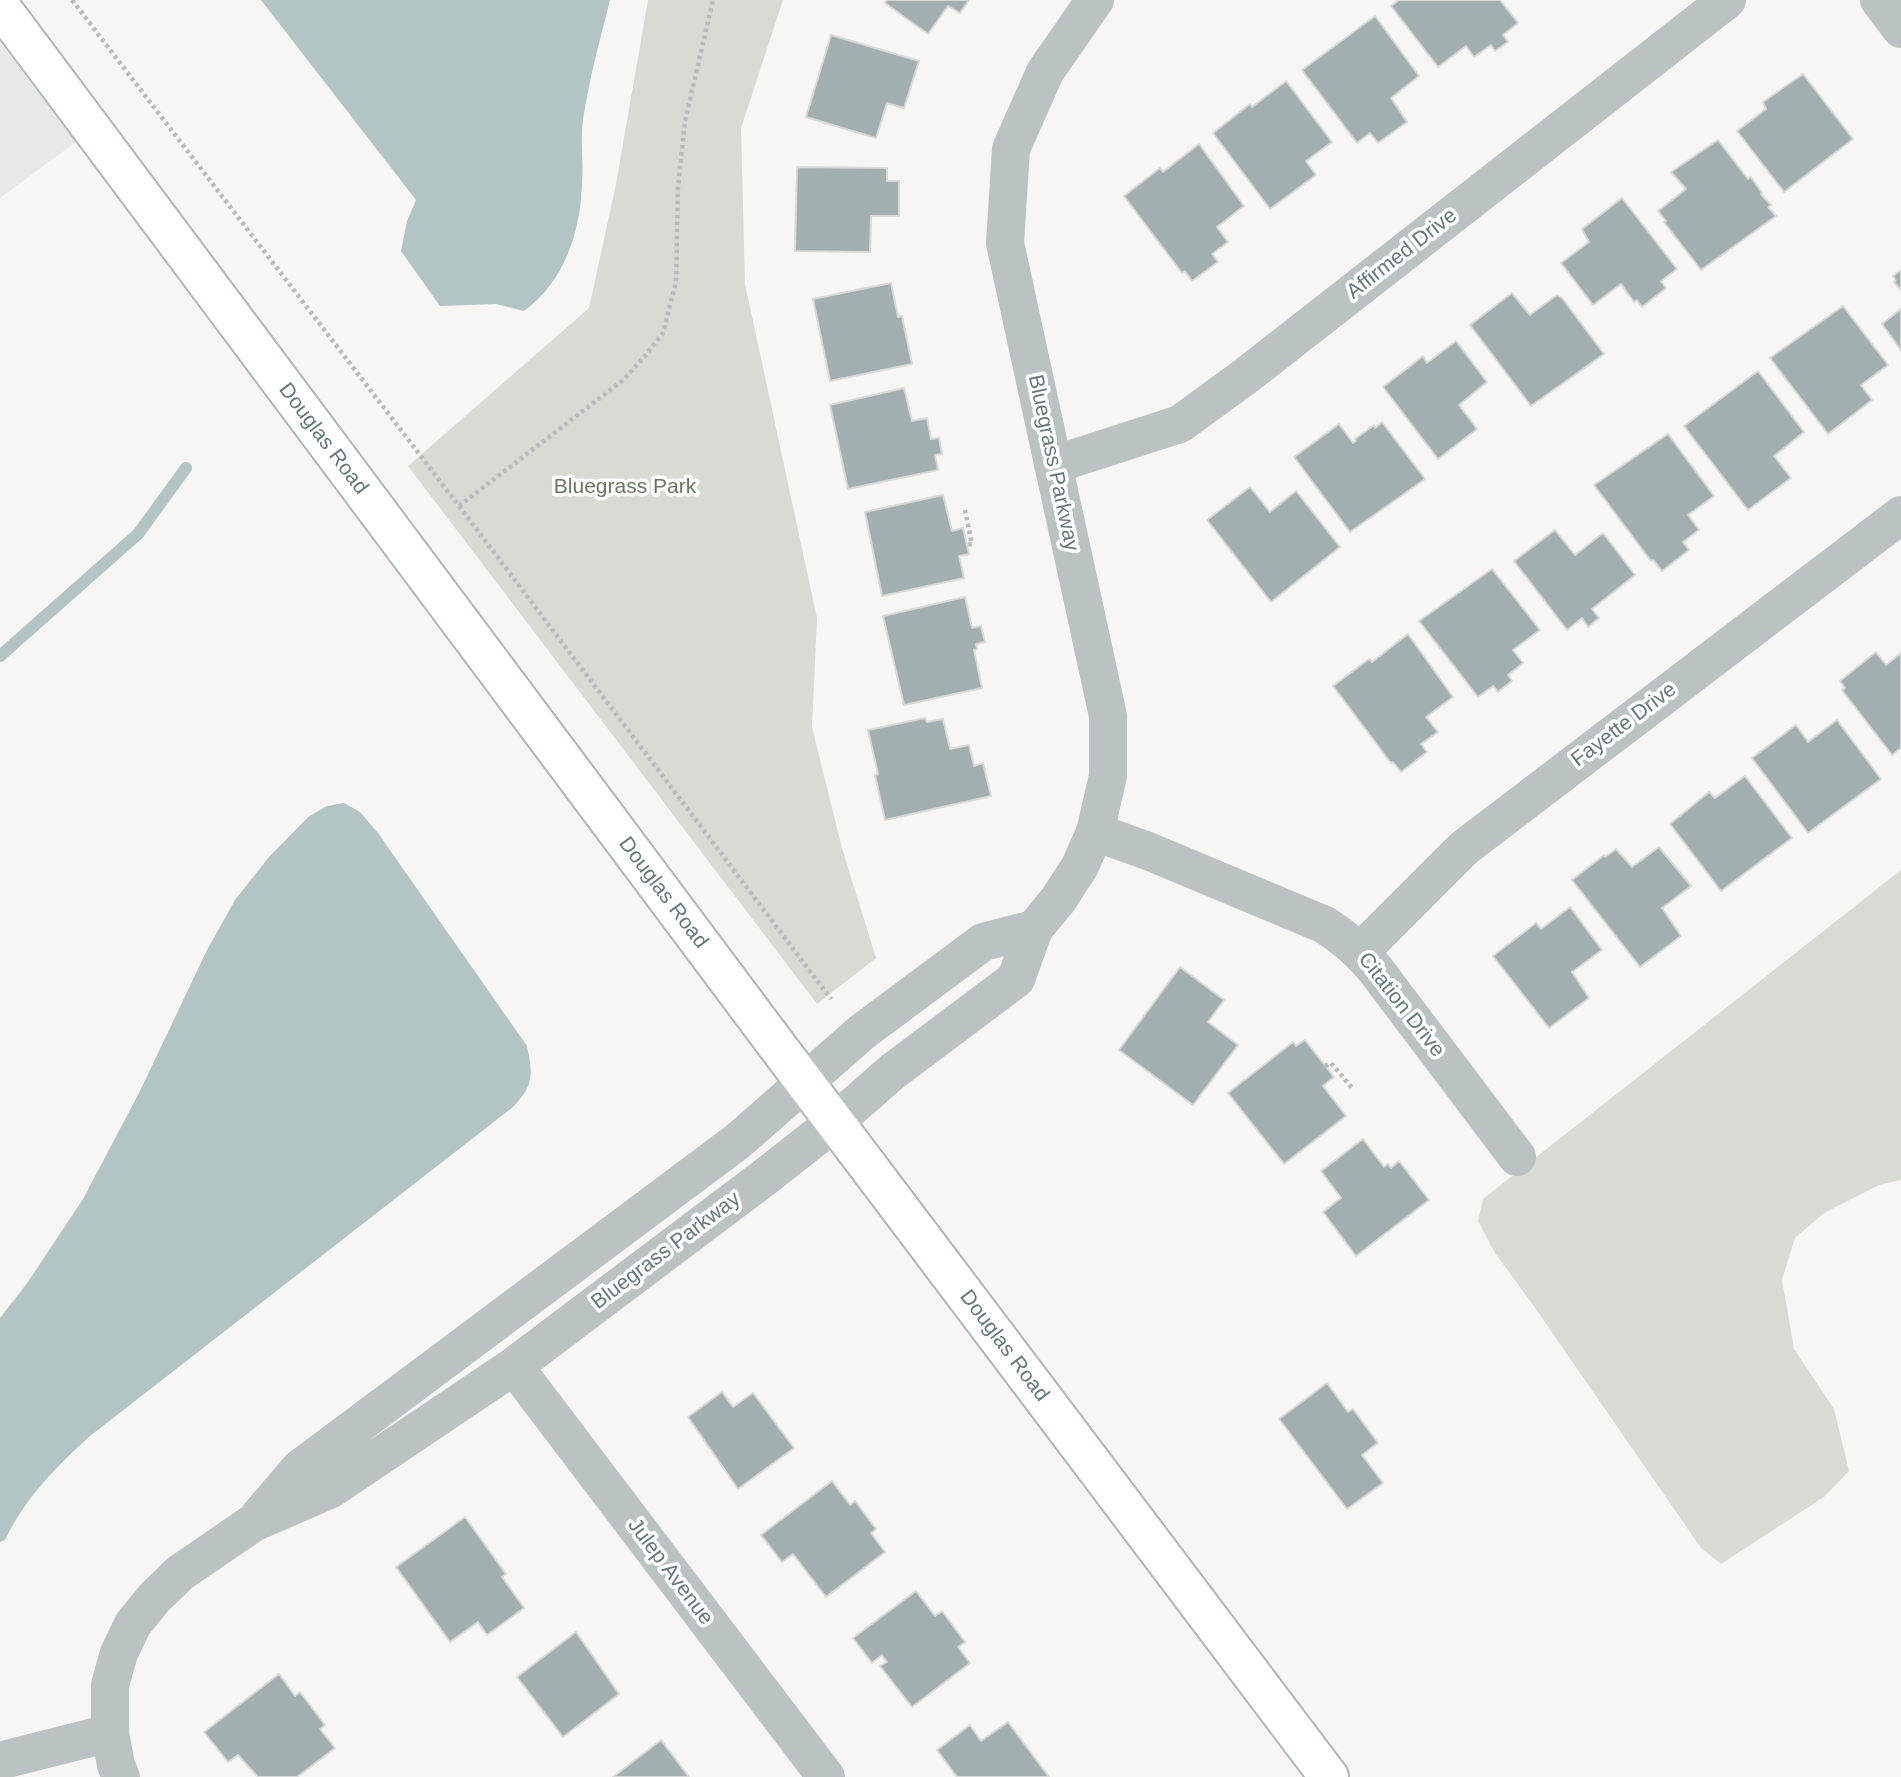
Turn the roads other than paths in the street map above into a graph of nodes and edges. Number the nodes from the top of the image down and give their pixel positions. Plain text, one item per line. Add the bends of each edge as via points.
1 (1095, 0) edge
2 (1727, 0) edge
3 (1879, 0) edge
4 (0, 6) edge
5 (1901, 29) edge
6 (1054, 465) junction
7 (1901, 515) edge
8 (1095, 832) junction
9 (1034, 929) junction
10 (1361, 951) junction
11 (804, 1082) junction
12 (835, 1122) junction
13 (1517, 1157) dead end
14 (514, 1366) junction
15 (253, 1523) junction
16 (110, 1733) junction
17 (3, 1760) dead end
18 (121, 1777) edge
19 (826, 1777) edge
20 (1329, 1777) edge

1 - 6 street, Bluegrass Parkway via 1045,72 1011,149 1005,243
2 - 6 street, Affirmed Drive via 1180,424
3 - 5 street
4 - 11 street, Douglas Road
6 - 8 street, Bluegrass Parkway via 1108,716 1108,776
7 - 10 street, Fayette Drive via 1464,848
8 - 9 street, Bluegrass Parkway via 1080,866
8 - 10 street, Citation Drive via 1325,925
9 - 11 street, Bluegrass Parkway via 982,942
9 - 12 street, Bluegrass Parkway via 1016,979 892,1072
10 - 13 street, Citation Drive
11 - 12 street, Douglas Road
11 - 15 street, Bluegrass Parkway via 738,1141 299,1469
12 - 14 street, Bluegrass Parkway
12 - 20 street, Douglas Road
14 - 15 street, Bluegrass Parkway via 331,1489
14 - 19 street, Julep Avenue
15 - 16 street, Bluegrass Parkway via 180,1573 133,1624 110,1685
16 - 17 street
16 - 18 street, Bluegrass Parkway

